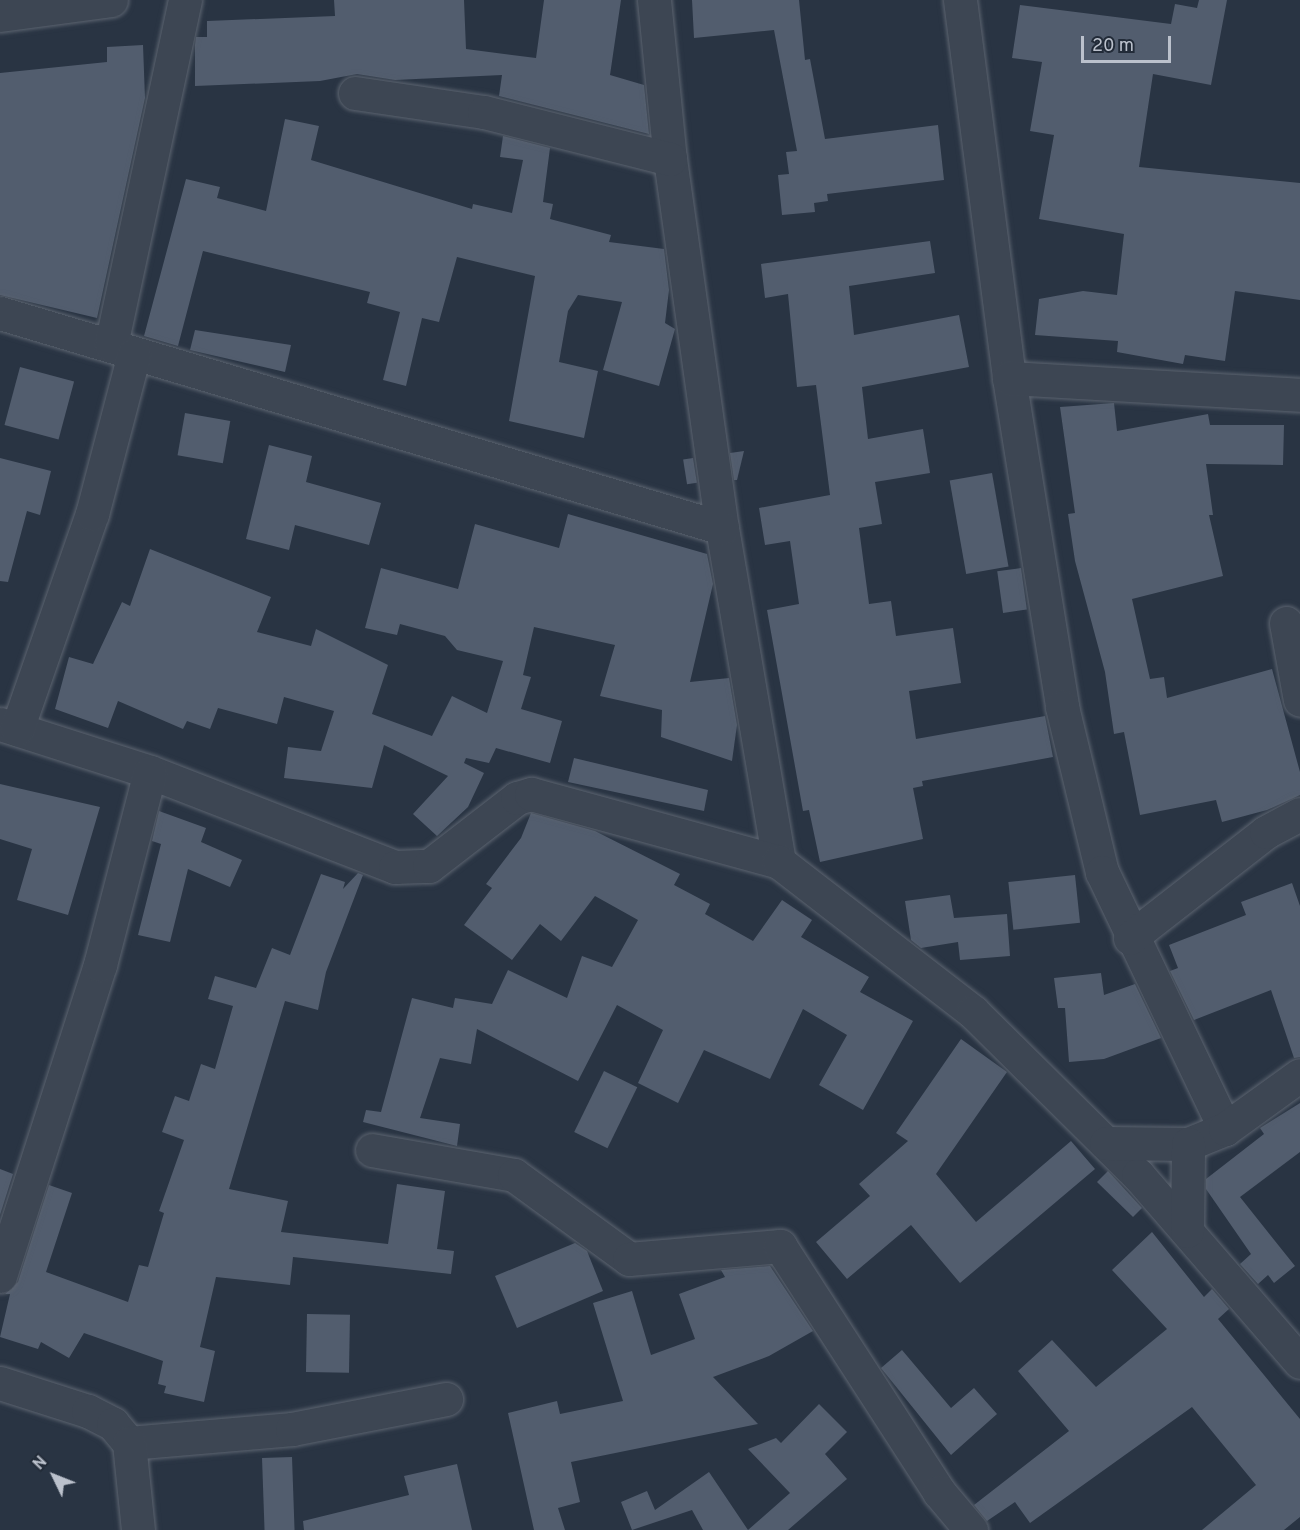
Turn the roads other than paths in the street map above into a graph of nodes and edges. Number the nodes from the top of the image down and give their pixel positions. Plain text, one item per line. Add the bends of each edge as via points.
1 (111, 0) edge
2 (185, 0) edge
3 (654, 0) edge
4 (960, 0) edge
5 (0, 15) edge
6 (355, 93) dead end
7 (670, 159) junction
8 (0, 313) edge
9 (122, 350) junction
10 (1009, 378) junction
11 (1300, 395) edge
12 (722, 528) junction
13 (1286, 623) dead end
14 (1300, 700) edge
15 (9, 726) edge
16 (150, 772) junction
17 (1300, 814) edge
18 (779, 862) junction
19 (1130, 938) junction
20 (1300, 1075) edge
21 (1225, 1129) junction
22 (1106, 1143) junction
23 (1188, 1144) junction
24 (372, 1150) dead end
25 (1187, 1231) junction
26 (0, 1276) edge
27 (1300, 1362) edge
28 (0, 1383) edge
29 (446, 1399) dead end
30 (129, 1443) junction
31 (138, 1530) edge
32 (971, 1530) edge

1 - 5 street
2 - 9 street
3 - 7 street
4 - 10 street
6 - 7 street via 484,112
7 - 12 street
8 - 9 street
9 - 12 street
9 - 15 street via 92,514
10 - 11 street
10 - 19 street via 1062,707 1102,872
12 - 18 street
13 - 14 street
15 - 16 street
16 - 18 street via 411,870 429,866 517,798 531,794
16 - 26 street via 100,965
17 - 19 street via 1266,832
18 - 22 street via 973,1012
19 - 21 street
20 - 21 street
21 - 23 street
22 - 23 street
22 - 25 street
23 - 25 street
24 - 32 street via 514,1175 629,1259 780,1246 939,1492
25 - 27 street
28 - 30 street via 88,1411 113,1424
29 - 30 street via 292,1429
30 - 31 street

